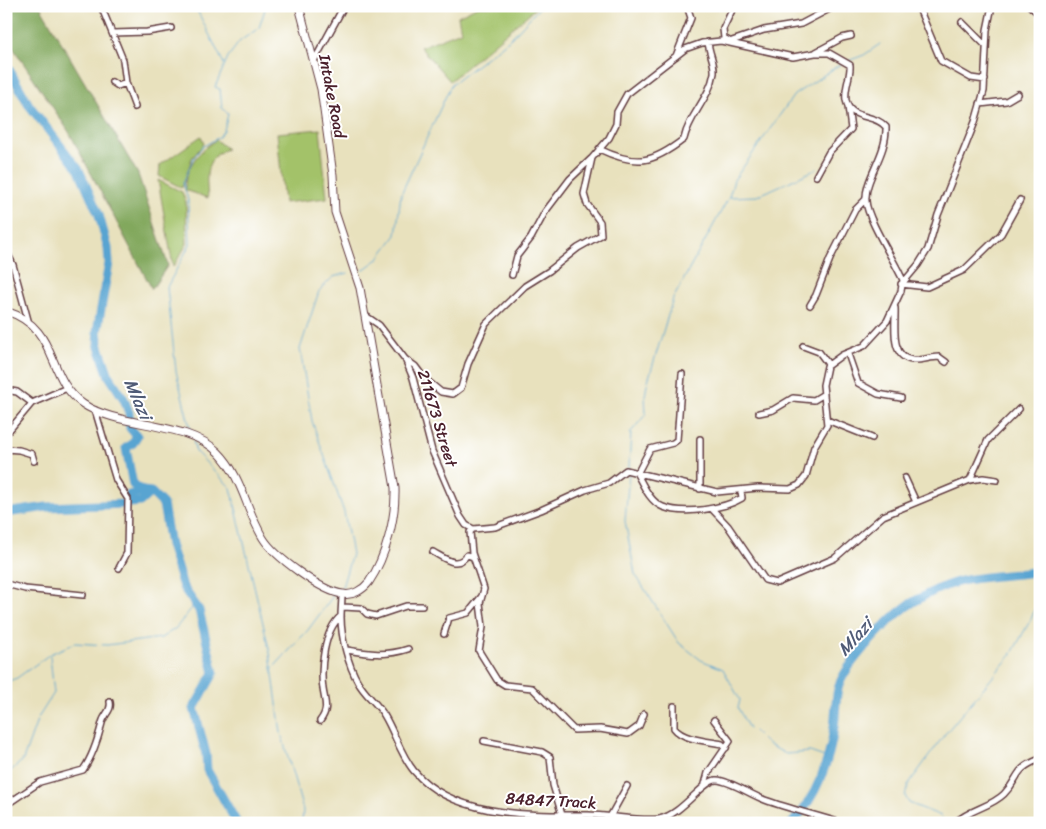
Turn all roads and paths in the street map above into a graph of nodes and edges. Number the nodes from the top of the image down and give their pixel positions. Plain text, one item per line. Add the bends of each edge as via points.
1 (101, 6) edge
2 (299, 6) edge
3 (344, 6) edge
4 (687, 6) edge
5 (734, 6) edge
6 (835, 6) edge
7 (918, 6) edge
8 (992, 6) edge
9 (1030, 6) edge
10 (824, 9) edge
11 (1040, 16) edge
12 (962, 22) dead end
13 (171, 28) dead end
14 (986, 32) junction
15 (113, 33) junction
16 (850, 36) dead end
17 (975, 36) junction
18 (708, 42) junction
19 (729, 42) junction
20 (986, 46) junction
21 (815, 53) junction
22 (676, 56) junction
23 (314, 62) junction
24 (985, 80) junction
25 (112, 82) dead end
26 (126, 83) junction
27 (1018, 94) dead end
28 (980, 104) junction
29 (848, 106) junction
30 (135, 107) dead end
31 (599, 149) junction
32 (592, 158) junction
33 (816, 176) dead end
34 (865, 200) junction
35 (1020, 200) dead end
36 (6, 250) edge
37 (512, 275) dead end
38 (901, 284) junction
39 (810, 305) dead end
40 (894, 307) junction
41 (6, 311) edge
42 (366, 316) junction
43 (28, 320) junction
44 (802, 346) dead end
45 (848, 354) junction
46 (404, 358) junction
47 (946, 362) dead end
48 (828, 364) junction
49 (682, 374) dead end
50 (68, 388) junction
51 (6, 390) edge
52 (824, 394) junction
53 (901, 398) dead end
54 (32, 403) junction
55 (1019, 409) dead end
56 (95, 410) junction
57 (759, 413) dead end
58 (827, 420) junction
59 (6, 434) edge
60 (872, 438) dead end
61 (700, 439) dead end
62 (6, 449) edge
63 (34, 461) dead end
64 (637, 474) junction
65 (905, 478) dead end
66 (970, 480) junction
67 (997, 480) dead end
68 (700, 489) junction
69 (741, 491) junction
70 (916, 502) junction
71 (712, 509) junction
72 (473, 529) junction
73 (433, 552) dead end
74 (473, 557) junction
75 (119, 568) dead end
76 (6, 584) edge
77 (342, 594) junction
78 (83, 595) dead end
79 (482, 596) junction
80 (422, 606) dead end
81 (343, 607) junction
82 (341, 616) junction
83 (444, 634) dead end
84 (408, 649) dead end
85 (347, 650) junction
86 (110, 702) dead end
87 (674, 706) dead end
88 (644, 714) dead end
89 (714, 720) dead end
90 (320, 721) dead end
91 (484, 741) dead end
92 (726, 748) junction
93 (1040, 759) edge
94 (705, 784) junction
95 (627, 786) dead end
96 (6, 805) edge
97 (562, 815) junction
98 (611, 815) junction
99 (957, 822) edge
100 (842, 823) edge

1 - 15 street
2 - 23 street, Intake Road
3 - 23 street
4 - 22 street via 690,22
5 - 19 street via 723,29 724,38
6 - 10 street
7 - 24 street via 941,61 971,78
8 - 14 street
9 - 11 street
10 - 19 street via 801,24 768,29
12 - 17 street
13 - 15 street
14 - 17 street
14 - 20 street
15 - 26 street via 123,60
16 - 21 street
17 - 20 street
18 - 19 street
18 - 22 street via 693,45
18 - 31 street via 713,77 684,138 649,160 623,158
19 - 21 street via 793,57
20 - 24 street
21 - 29 street via 834,55 850,65 846,93
22 - 31 street via 627,94 621,102 609,138
23 - 42 street, Intake Road via 326,126 337,220
24 - 28 street
25 - 26 street via 118,86
26 - 30 street
27 - 28 street via 1006,101
28 - 38 street via 928,249
29 - 33 street via 851,129 829,152
29 - 34 street via 858,115 886,127 884,146
31 - 32 street
32 - 37 street via 570,179 545,212 518,256
32 - 46 street via 584,194 600,222 601,235 525,286 486,324 461,388 448,395 441,392
34 - 38 street via 903,280
34 - 39 street via 855,210
35 - 38 street via 1001,234 964,270 927,287
36 - 43 street
38 - 40 street
40 - 45 street via 871,340
40 - 47 street via 895,345 904,356 914,360 940,357
41 - 43 street
42 - 46 street via 379,325
42 - 77 street, Intake Road via 396,500 389,533 374,573 364,588 348,595
43 - 50 street via 43,337
44 - 48 street via 819,352
45 - 48 street
45 - 53 street via 858,383 878,394
46 - 72 street, 211673 Street via 413,378 432,451 460,516
48 - 52 street via 824,374
49 - 64 street via 676,440 650,449
50 - 54 street
50 - 56 street via 81,402
51 - 54 street via 17,392
52 - 57 street via 814,400 793,398 773,410
52 - 58 street
54 - 59 street
55 - 66 street via 988,440
56 - 75 street via 116,480 128,499 127,553
56 - 77 street via 206,443 231,467 264,539 272,549 320,586
58 - 60 street
58 - 69 street via 806,476 799,485 790,489
61 - 68 street
62 - 63 street via 32,454
64 - 68 street
64 - 71 street via 650,496 663,507
64 - 72 street via 623,471 609,483 516,520 486,530
65 - 70 street
66 - 67 street
66 - 70 street
68 - 69 street
69 - 71 street via 741,499
70 - 71 street via 883,516 838,556 773,583 765,580 728,526
72 - 74 street via 469,542
73 - 74 street via 456,563 467,555
74 - 79 street via 484,589
76 - 78 street
77 - 81 street, 84847 Track
79 - 83 street via 468,613 449,618
79 - 88 street via 483,627 478,648 501,683 535,690 574,730 600,729 628,734 639,726
80 - 81 street via 406,606 376,616 366,614 361,608
81 - 82 street, 84847 Track
82 - 85 street, 84847 Track
82 - 90 street via 331,628 326,648 323,689 327,711
84 - 85 street via 375,654
85 - 97 street, 84847 Track via 358,682 385,717 403,755 424,781 464,803 506,812
86 - 96 street via 111,708 103,720 98,741 80,772 40,782
87 - 92 street via 676,731 725,745
89 - 92 street via 730,739
91 - 97 street via 542,752 550,757 553,784
92 - 94 street, 84847 Track
93 - 99 street via 1022,768 1003,795
94 - 98 street, 84847 Track via 697,795 667,817 657,820
94 - 100 street via 719,780 765,800
95 - 98 street
97 - 98 street, 84847 Track

